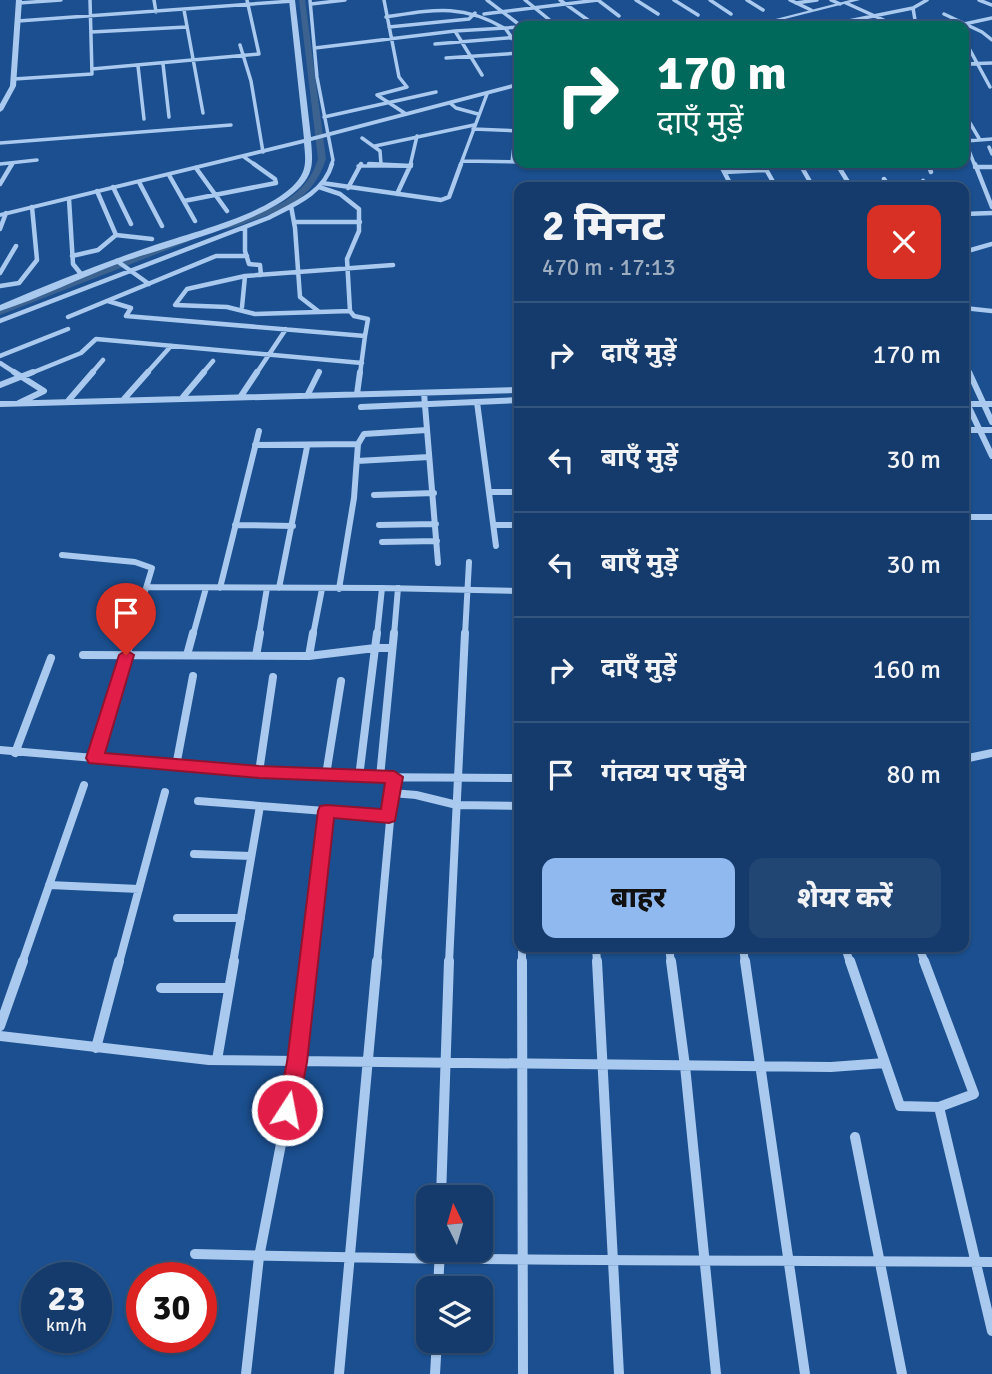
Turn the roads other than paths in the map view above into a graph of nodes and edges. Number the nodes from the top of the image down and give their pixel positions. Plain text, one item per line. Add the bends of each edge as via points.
1 (61, 0) edge
2 (90, 0) edge
3 (154, 0) edge
4 (345, 0) edge
5 (384, 0) edge
6 (487, 0) edge
7 (524, 0) edge
8 (560, 0) edge
9 (598, 0) edge
10 (636, 0) edge
11 (674, 0) edge
12 (710, 0) edge
13 (747, 0) edge
14 (790, 0) edge
15 (817, 0) edge
16 (831, 0) edge
17 (857, 0) edge
18 (927, 0) edge
19 (979, 0) edge
20 (19, 1) edge
21 (292, 1) edge
22 (248, 2) edge
23 (311, 2) edge
24 (795, 3) junction
25 (843, 3) junction
26 (566, 4) junction
27 (992, 5) edge
28 (535, 8) junction
29 (913, 8) junction
30 (184, 10) junction
31 (763, 10) dead end
32 (811, 10) junction
33 (502, 11) junction
34 (156, 12) junction
35 (475, 13) junction
36 (483, 14) junction
37 (658, 14) dead end
38 (731, 14) dead end
39 (944, 14) dead end
40 (698, 15) dead end
41 (875, 15) junction
42 (90, 16) junction
43 (386, 16) junction
44 (620, 16) dead end
45 (992, 18) edge
46 (18, 21) junction
47 (514, 21) edge
48 (552, 21) edge
49 (589, 21) edge
50 (771, 21) edge
51 (847, 21) edge
52 (885, 21) edge
53 (915, 21) edge
54 (959, 21) edge
55 (969, 23) edge
56 (969, 26) edge
57 (187, 27) junction
58 (389, 27) junction
59 (514, 27) edge
60 (505, 28) junction
61 (455, 31) junction
62 (91, 33) junction
63 (512, 38) junction
64 (391, 40) junction
65 (992, 40) edge
66 (514, 41) edge
67 (462, 42) junction
68 (435, 44) dead end
69 (240, 45) dead end
70 (316, 48) junction
71 (969, 49) edge
72 (514, 52) edge
73 (243, 55) junction
74 (471, 56) junction
75 (446, 58) dead end
76 (193, 61) junction
77 (992, 63) edge
78 (163, 64) junction
79 (969, 64) edge
80 (977, 64) junction
81 (138, 66) junction
82 (92, 69) junction
83 (482, 75) dead end
84 (14, 79) junction
85 (514, 86) edge
86 (990, 87) dead end
87 (436, 92) dead end
88 (487, 94) junction
89 (390, 103) junction
90 (453, 105) junction
91 (0, 110) edge
92 (203, 113) dead end
93 (406, 114) junction
94 (478, 114) junction
95 (169, 117) dead end
96 (324, 117) junction
97 (144, 119) dead end
98 (970, 124) dead end
99 (231, 125) dead end
100 (473, 127) junction
101 (514, 131) edge
102 (324, 135) junction
103 (417, 136) junction
104 (362, 138) dead end
105 (309, 139) junction
106 (992, 139) edge
107 (971, 140) edge
108 (0, 143) edge
109 (375, 146) junction
110 (989, 148) dead end
111 (263, 152) junction
112 (514, 152) edge
113 (969, 154) edge
114 (992, 154) edge
115 (244, 157) junction
116 (37, 160) dead end
117 (463, 161) junction
118 (512, 162) joint
119 (13, 163) junction
120 (0, 164) edge
121 (381, 164) junction
122 (411, 166) junction
123 (977, 167) junction
124 (989, 167) edge
125 (196, 168) junction
126 (722, 168) edge
127 (802, 168) edge
128 (930, 168) edge
129 (766, 170) joint
130 (724, 172) junction
131 (932, 173) dead end
132 (169, 175) junction
133 (884, 179) dead end
134 (139, 182) junction
135 (729, 182) edge
136 (773, 182) edge
137 (810, 182) edge
138 (886, 182) edge
139 (0, 184) edge
140 (320, 185) junction
141 (113, 187) junction
142 (348, 188) junction
143 (97, 191) junction
144 (397, 194) junction
145 (216, 195) junction
146 (69, 199) junction
147 (184, 201) junction
148 (290, 206) junction
149 (32, 207) junction
150 (992, 207) edge
151 (227, 211) dead end
152 (992, 213) edge
153 (3, 214) edge
154 (969, 214) edge
155 (195, 221) dead end
156 (295, 222) junction
157 (359, 222) junction
158 (131, 225) dead end
159 (162, 226) dead end
160 (245, 227) junction
161 (0, 229) edge
162 (116, 235) junction
163 (152, 239) dead end
164 (992, 244) edge
165 (16, 246) dead end
166 (969, 251) edge
167 (72, 256) junction
168 (247, 256) junction
169 (120, 263) junction
170 (393, 265) dead end
171 (346, 268) junction
172 (134, 270) junction
173 (296, 272) junction
174 (0, 273) edge
175 (81, 274) junction
176 (261, 275) junction
177 (245, 276) junction
178 (149, 284) junction
179 (0, 286) edge
180 (108, 301) junction
181 (242, 307) junction
182 (0, 308) edge
183 (969, 309) edge
184 (350, 310) junction
185 (992, 311) edge
186 (318, 312) junction
187 (68, 317) dead end
188 (0, 321) edge
189 (68, 329) dead end
190 (286, 329) junction
191 (365, 336) junction
192 (171, 346) junction
193 (271, 355) junction
194 (0, 356) edge
195 (103, 360) dead end
196 (213, 361) dead end
197 (0, 363) edge
198 (362, 363) junction
199 (319, 372) dead end
200 (969, 372) edge
201 (22, 376) junction
202 (0, 385) edge
203 (514, 391) edge
204 (358, 394) junction
205 (241, 396) junction
206 (307, 396) junction
207 (183, 397) junction
208 (425, 398) junction
209 (124, 399) junction
210 (514, 400) edge
211 (68, 401) junction
212 (477, 402) junction
213 (0, 404) edge
214 (15, 404) junction
215 (969, 404) edge
216 (984, 404) junction
217 (992, 404) edge
218 (969, 406) edge
219 (361, 407) dead end
220 (992, 422) edge
221 (427, 429) junction
222 (969, 429) edge
223 (980, 430) junction
224 (992, 430) edge
225 (259, 431) dead end
226 (358, 444) junction
227 (255, 445) junction
228 (307, 447) junction
229 (992, 456) edge
230 (429, 457) junction
231 (357, 461) junction
232 (490, 492) junction
233 (514, 492) edge
234 (434, 493) junction
235 (374, 495) dead end
236 (969, 517) edge
237 (992, 517) edge
238 (436, 524) junction
239 (235, 525) junction
240 (379, 525) dead end
241 (494, 525) junction
242 (514, 525) edge
243 (293, 526) junction
244 (437, 541) junction
245 (382, 542) dead end
246 (496, 546) dead end
247 (62, 555) dead end
248 (469, 562) dead end
249 (438, 564) dead end
250 (148, 587) junction
251 (382, 587) junction
252 (206, 588) junction
253 (220, 588) junction
254 (267, 588) junction
255 (279, 588) junction
256 (398, 588) junction
257 (322, 589) junction
258 (339, 589) junction
259 (469, 591) junction
260 (514, 591) edge
261 (375, 648) junction
262 (392, 648) junction
263 (83, 654) dead end
264 (126, 655) junction
265 (187, 655) junction
266 (256, 656) junction
267 (309, 656) junction
268 (51, 658) dead end
269 (193, 676) dead end
270 (273, 677) dead end
271 (341, 681) dead end
272 (0, 750) edge
273 (15, 753) junction
274 (992, 753) edge
275 (95, 758) junction
276 (969, 758) edge
277 (176, 766) junction
278 (259, 772) junction
279 (326, 775) junction
280 (359, 777) junction
281 (380, 777) junction
282 (394, 777) junction
283 (460, 777) junction
284 (514, 778) edge
285 (85, 785) dead end
286 (165, 792) dead end
287 (392, 793) junction
288 (198, 801) dead end
289 (457, 805) junction
290 (260, 806) junction
291 (514, 806) edge
292 (327, 811) junction
293 (389, 816) junction
294 (194, 854) dead end
295 (251, 856) junction
296 (49, 886) junction
297 (139, 889) junction
298 (177, 918) dead end
299 (241, 918) junction
300 (522, 952) edge
301 (596, 952) edge
302 (670, 952) edge
303 (744, 952) edge
304 (847, 952) edge
305 (921, 952) edge
306 (161, 988) dead end
307 (229, 988) junction
308 (0, 1026) edge
309 (0, 1036) edge
310 (96, 1048) junction
311 (217, 1060) junction
312 (297, 1062) junction
313 (368, 1063) junction
314 (885, 1063) junction
315 (444, 1064) junction
316 (522, 1065) junction
317 (602, 1065) junction
318 (685, 1066) junction
319 (762, 1066) junction
320 (939, 1107) junction
321 (855, 1137) dead end
322 (441, 1185) edge
323 (195, 1254) dead end
324 (416, 1256) edge
325 (259, 1257) junction
326 (494, 1257) edge
327 (349, 1258) junction
328 (523, 1258) junction
329 (612, 1259) junction
330 (705, 1259) junction
331 (789, 1260) junction
332 (880, 1261) junction
333 (975, 1262) junction
334 (992, 1262) edge
335 (992, 1331) edge
336 (437, 1353) edge
337 (246, 1374) edge
338 (339, 1374) edge
339 (436, 1374) edge
340 (523, 1374) edge
341 (619, 1374) edge
342 (716, 1374) edge
343 (804, 1374) edge
344 (902, 1374) edge

1 - 20 street
2 - 42 street
3 - 34 street
4 - 23 street
5 - 43 street
6 - 33 street
7 - 28 street
8 - 26 street
9 - 26 street
9 - 44 street
10 - 37 street
11 - 40 street
12 - 38 street
13 - 31 street
14 - 24 street
15 - 24 street
16 - 25 street
17 - 25 street
18 - 29 street
19 - 27 street
20 - 46 street
21 - 22 street
21 - 105 street
22 - 30 street
22 - 73 street via 259,54
23 - 70 street
24 - 32 street
25 - 32 street
25 - 41 street
26 - 28 street
26 - 49 street
28 - 33 street
28 - 48 street
29 - 41 street
29 - 53 street
30 - 34 street
30 - 57 street
32 - 50 street
33 - 36 street
33 - 47 street
34 - 42 street
35 - 36 street
35 - 43 street via 457,7
35 - 58 street via 469,19
36 - 60 street
39 - 54 street
41 - 51 street
41 - 52 street
42 - 46 street
42 - 62 street
43 - 58 street
45 - 55 street
46 - 84 street
56 - 65 street
57 - 62 street
57 - 76 street
58 - 64 street
59 - 60 street
60 - 61 street
60 - 63 street
61 - 64 street
61 - 67 street
62 - 82 street
63 - 66 street
63 - 67 street
64 - 70 street
64 - 89 street via 407,88 377,95
67 - 68 street
67 - 74 street
69 - 73 street
70 - 96 street
71 - 80 street
72 - 74 street
73 - 76 street
73 - 111 street
74 - 75 street
74 - 83 street
76 - 78 street
76 - 92 street
77 - 80 street
78 - 81 street
78 - 95 street
79 - 80 street
80 - 86 street
81 - 82 street
81 - 97 street
82 - 84 street via 92,74
84 - 91 street
85 - 88 street
87 - 89 street
88 - 90 street
88 - 94 street
89 - 93 street
89 - 96 street
90 - 93 street
90 - 94 street
93 - 102 street
94 - 100 street
96 - 102 street
98 - 107 street
99 - 108 street
100 - 101 street
100 - 103 street
100 - 117 street
102 - 105 street
102 - 140 street via 332,160 328,178
103 - 109 street
103 - 122 street
104 - 109 street
105 - 111 street
105 - 169 street via 310,166 291,191 272,203
106 - 107 street
109 - 121 street
110 - 114 street
111 - 115 street
112 - 118 street
113 - 123 street
115 - 125 street
115 - 145 street via 277,181
116 - 119 street
117 - 118 street
117 - 144 street via 449,197
119 - 120 street
119 - 139 street
121 - 122 street
121 - 142 street via 358,166
122 - 144 street
123 - 124 street
123 - 150 street
125 - 132 street
125 - 145 street
126 - 130 street
127 - 137 street
128 - 131 street
129 - 130 street
129 - 136 street
130 - 135 street
132 - 134 street
132 - 147 street
133 - 138 street
134 - 141 street
134 - 159 street
140 - 142 street
140 - 148 street
140 - 157 street via 356,205
141 - 143 street
141 - 158 street
142 - 144 street
143 - 146 street
143 - 162 street
145 - 147 street
145 - 151 street
146 - 149 street
146 - 167 street
147 - 155 street
148 - 156 street
148 - 160 street
149 - 153 street
149 - 179 street via 37,260 19,284
152 - 154 street
153 - 161 street
156 - 157 street
156 - 173 street
157 - 171 street
160 - 168 street
160 - 172 street
162 - 163 street
162 - 167 street via 98,250
164 - 166 street
165 - 174 street
167 - 175 street
168 - 176 street via 249,264 260,265
168 - 178 street via 216,256
169 - 172 street
169 - 175 street
170 - 171 street
171 - 173 street
171 - 184 street
172 - 178 street
172 - 188 street
173 - 176 street
173 - 186 street via 300,297
175 - 182 street
176 - 177 street
177 - 181 street
177 - 181 street via 187,289 175,305
178 - 180 street
180 - 187 street
180 - 190 street via 131,308 126,316
181 - 186 street via 255,314
183 - 185 street
184 - 186 street
184 - 191 street via 354,316 368,319
189 - 194 street
190 - 191 street
190 - 193 street
191 - 198 street
192 - 193 street
192 - 201 street via 96,339 81,353
192 - 209 street
193 - 198 street
193 - 205 street
195 - 211 street
196 - 207 street
197 - 201 street
198 - 204 street
199 - 206 street
200 - 216 street
201 - 202 street
201 - 214 street via 44,391
203 - 208 street
204 - 206 street
204 - 208 street
205 - 206 street
205 - 207 street
207 - 209 street
208 - 212 street
208 - 219 street
208 - 221 street
209 - 211 street
210 - 212 street
211 - 214 street
212 - 232 street
213 - 214 street
215 - 216 street
216 - 217 street
216 - 220 street
218 - 223 street
221 - 226 street via 364,434
221 - 230 street
222 - 223 street
223 - 224 street
223 - 229 street
225 - 227 street
226 - 228 street
226 - 231 street
227 - 228 street
227 - 239 street
228 - 243 street
230 - 231 street
230 - 234 street
231 - 258 street
232 - 233 street
232 - 241 street
234 - 235 street
234 - 238 street
236 - 237 street
238 - 240 street
238 - 244 street
239 - 243 street
239 - 253 street
241 - 242 street
241 - 246 street
243 - 255 street
244 - 245 street
244 - 249 street
247 - 250 street via 146,564 152,568
248 - 259 street
250 - 252 street
250 - 264 street
251 - 256 street
251 - 258 street
251 - 261 street
252 - 253 street
252 - 265 street
253 - 254 street
254 - 255 street
254 - 266 street
255 - 257 street
256 - 259 street
256 - 262 street
257 - 258 street
257 - 267 street
259 - 260 street
259 - 283 street
261 - 262 street
261 - 267 street
261 - 280 street
262 - 281 street
263 - 264 street
264 - 265 street
264 - 275 street
265 - 266 street
266 - 267 street
268 - 273 street
269 - 277 street
270 - 278 street
271 - 279 street
272 - 273 street
273 - 275 street
274 - 276 street
275 - 277 street
277 - 278 street
278 - 279 street
279 - 280 street
280 - 281 street
281 - 282 street
282 - 283 street
282 - 287 street
283 - 284 street
283 - 289 street
285 - 296 street
286 - 297 street
287 - 289 street
287 - 293 street
288 - 290 street
289 - 291 street
289 - 315 street
290 - 292 street
290 - 295 street
292 - 293 street
292 - 312 street
293 - 313 street
294 - 295 street
295 - 299 street
296 - 297 street
296 - 308 street
297 - 310 street
298 - 299 street
299 - 307 street
300 - 316 street
301 - 317 street
302 - 318 street
303 - 319 street
304 - 314 street
305 - 320 street via 974,1094
306 - 307 street
307 - 311 street
309 - 310 street
310 - 311 street
311 - 312 street
312 - 313 street
312 - 325 street
313 - 315 street
313 - 327 street
314 - 319 street
314 - 320 street via 900,1106
315 - 316 street
315 - 322 street
316 - 317 street
316 - 328 street
317 - 318 street
317 - 329 street
318 - 319 street
318 - 330 street
319 - 331 street
320 - 333 street
321 - 332 street
323 - 325 street
324 - 327 street
325 - 327 street
325 - 337 street
326 - 328 street
327 - 338 street
328 - 329 street
328 - 340 street
329 - 330 street
329 - 341 street
330 - 331 street
330 - 342 street
331 - 332 street
331 - 343 street
332 - 333 street
332 - 344 street
333 - 334 street
333 - 335 street
336 - 339 street

